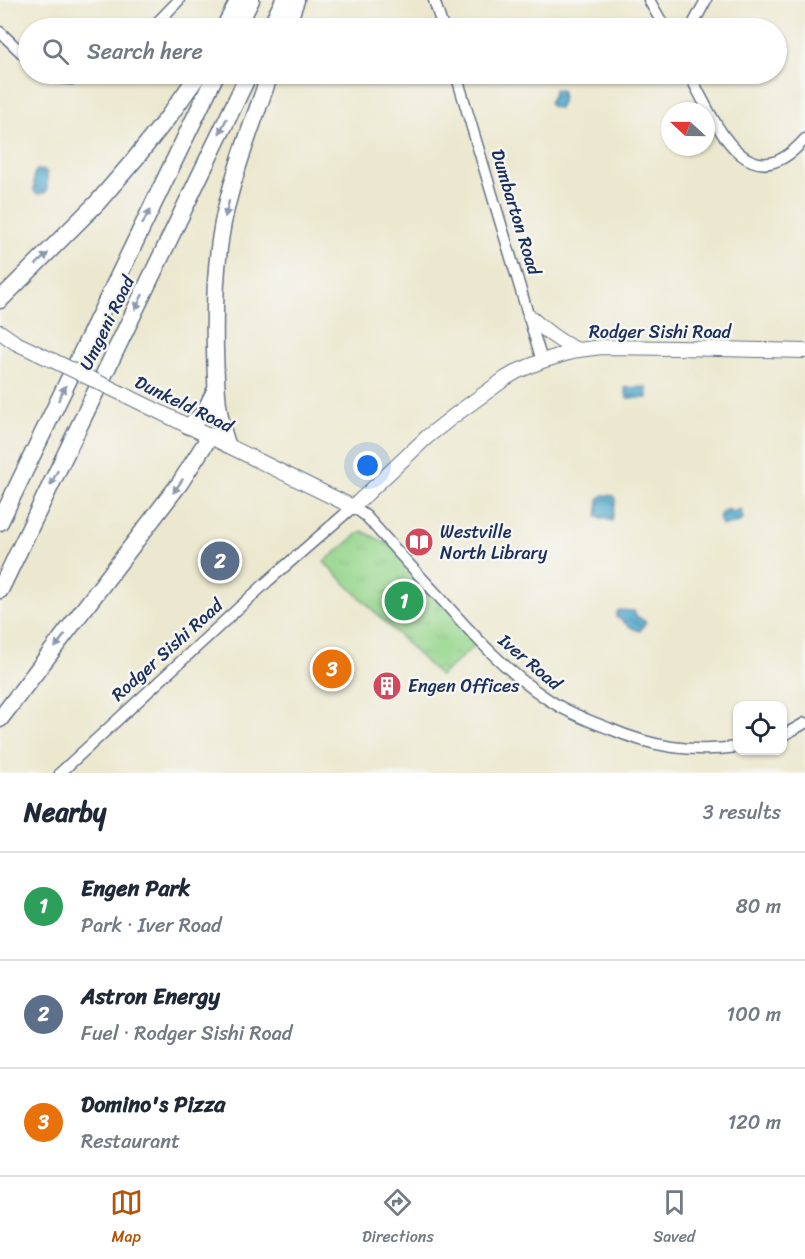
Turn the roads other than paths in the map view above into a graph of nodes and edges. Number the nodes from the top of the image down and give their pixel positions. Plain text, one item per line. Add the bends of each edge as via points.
1 (179, 0) edge
2 (238, 0) edge
3 (251, 0) edge
4 (284, 0) edge
5 (296, 0) edge
6 (434, 0) edge
7 (649, 0) edge
8 (706, 0) edge
9 (162, 18) edge
10 (229, 18) edge
11 (242, 18) edge
12 (275, 18) edge
13 (290, 18) edge
14 (440, 18) edge
15 (659, 18) edge
16 (696, 18) edge
17 (0, 32) edge
18 (18, 49) edge
19 (192, 84) edge
20 (211, 84) edge
21 (244, 84) edge
22 (266, 84) edge
23 (459, 84) edge
24 (694, 84) edge
25 (805, 138) edge
26 (0, 300) edge
27 (530, 317) junction
28 (0, 332) edge
29 (578, 350) junction
30 (805, 351) edge
31 (542, 361) junction
32 (216, 390) junction
33 (189, 426) junction
34 (210, 436) junction
35 (227, 444) junction
36 (352, 507) junction
37 (0, 522) edge
38 (0, 590) edge
39 (0, 719) edge
40 (805, 723) edge
41 (787, 734) edge
42 (733, 747) edge
43 (60, 773) edge

1 - 9 street
2 - 10 highway
3 - 11 highway
4 - 12 highway
5 - 13 highway
6 - 14 street
7 - 15 street
8 - 16 street
17 - 18 street
26 -> 19 highway via 97,203
37 -> 20 highway, Umgeni Road
21 -> 38 highway, Umgeni Road
22 -> 32 highway via 241,153 225,214 216,292
23 - 27 street, Dumbarton Road
24 - 25 street via 721,133 744,158 758,163 776,162
27 - 29 main road
27 - 31 street, Dumbarton Road
28 - 33 main road, Dunkeld Road, bridge
29 - 30 main road, Rodger Sishi Road via 602,347
29 - 31 main road, Rodger Sishi Road
31 - 36 main road, Rodger Sishi Road via 506,378 427,437
32 - 33 highway via 204,413
32 - 35 highway
33 - 34 main road, Dunkeld Road
34 - 35 main road, Dunkeld Road
34 -> 39 highway via 180,483
35 - 36 main road, Dunkeld Road
36 - 42 street, Iver Road via 366,516 470,631 545,698 568,712 649,743 688,749
36 - 43 street, Rodger Sishi Road
40 - 41 street

